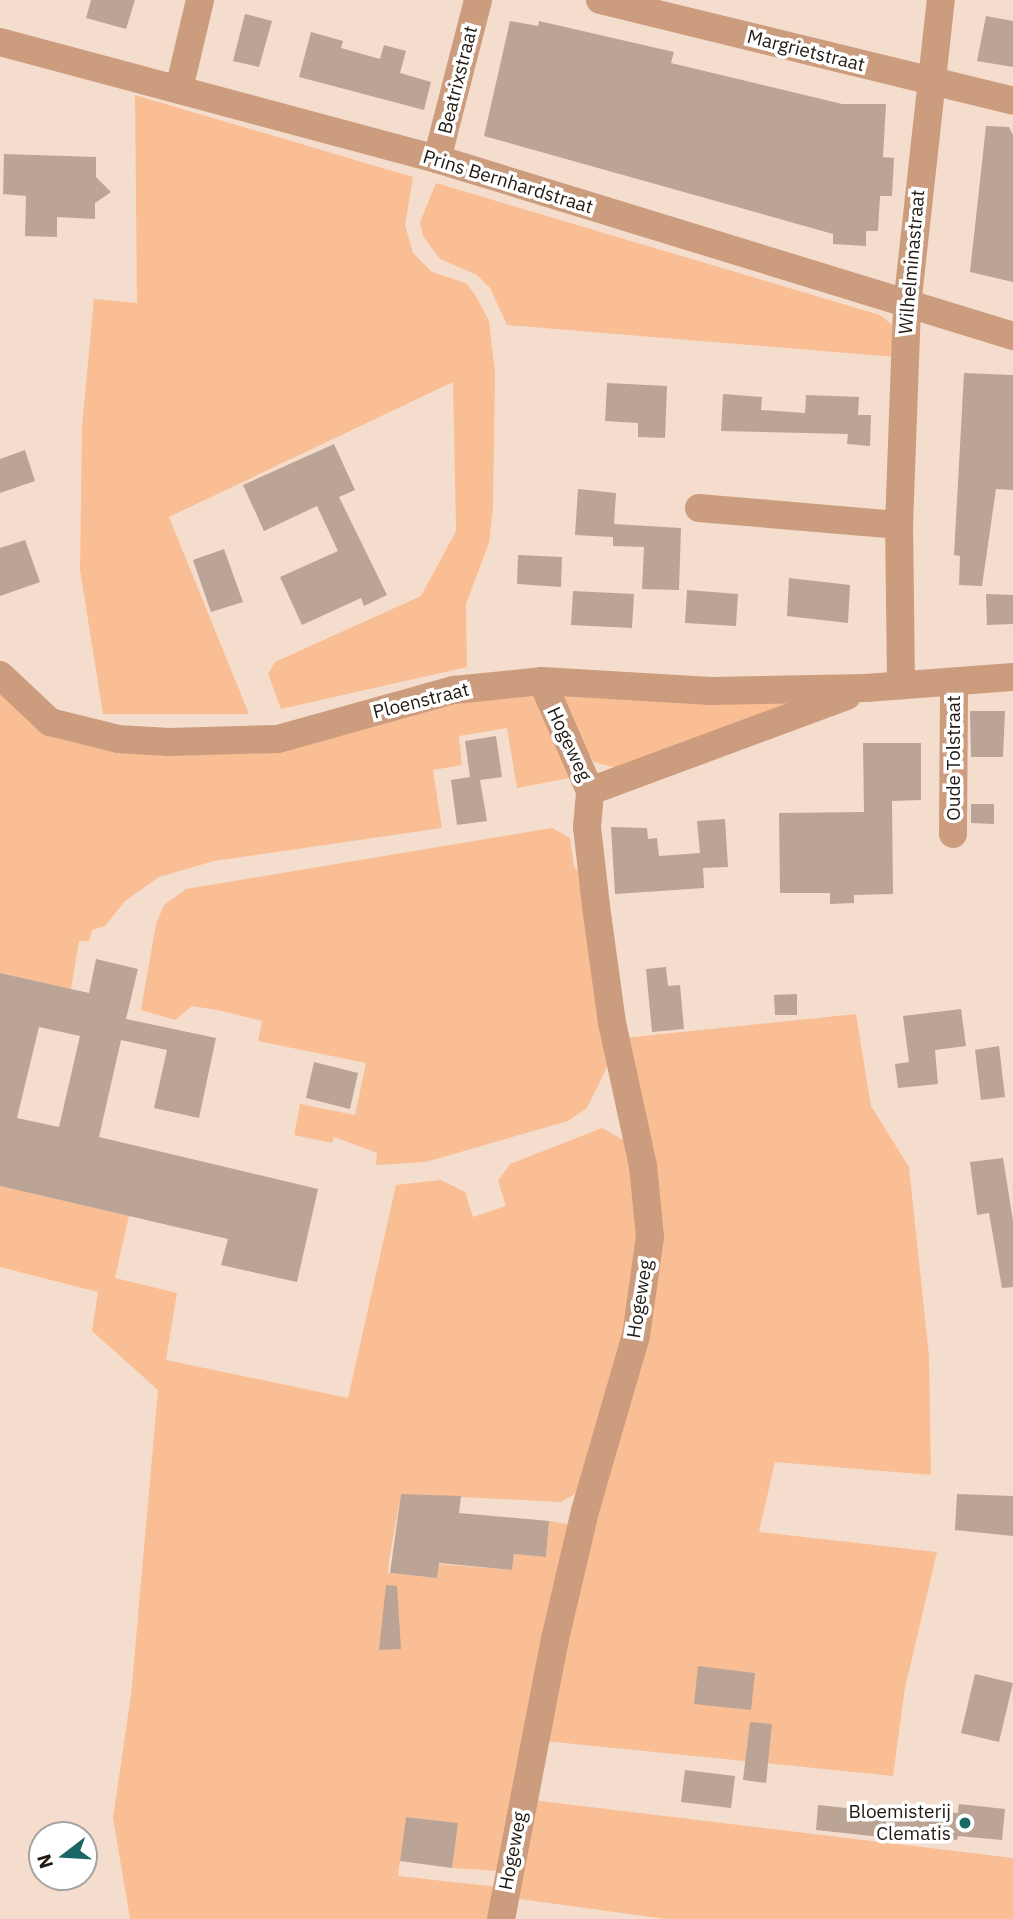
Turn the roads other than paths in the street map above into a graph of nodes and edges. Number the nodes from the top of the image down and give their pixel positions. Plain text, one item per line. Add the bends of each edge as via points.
1 (200, 0) edge
2 (478, 0) edge
3 (600, 0) edge
4 (941, 0) edge
5 (0, 42) edge
6 (928, 80) junction
7 (179, 89) junction
8 (1013, 101) edge
9 (437, 159) junction
10 (907, 306) junction
11 (1013, 336) edge
12 (699, 508) dead end
13 (899, 525) junction
14 (0, 676) edge
15 (1013, 677) edge
16 (542, 681) junction
17 (901, 682) junction
18 (954, 682) junction
19 (866, 688) junction
20 (590, 791) junction
21 (953, 834) dead end
22 (501, 1919) edge

1 - 7 street
2 - 9 street, Beatrixstraat
3 - 6 street, Margrietstraat
4 - 6 street, Wilhelminastraat
5 - 7 street, Prins Bernhardstraat
6 - 8 street, Margrietstraat
6 - 10 street, Wilhelminastraat
7 - 9 street, Prins Bernhardstraat
9 - 10 street, Prins Bernhardstraat
10 - 11 street, Prins Bernhardstraat
10 - 13 street, Wilhelminastraat
12 - 13 street
13 - 17 street, Wilhelminastraat
14 - 16 street, Ploenstraat via 50,722 118,739 169,742 278,739 454,690
15 - 18 street, Ploenstraat
16 - 19 street, Ploenstraat via 711,691
16 - 20 street, Hogeweg
17 - 18 street, Ploenstraat
17 - 19 street, Ploenstraat
18 - 21 street, Oude Tolstraat
19 - 20 street, Ploenstraat
20 - 22 street, Hogeweg via 587,827 596,906 612,1023 643,1166 650,1237 636,1336 585,1511 555,1639

